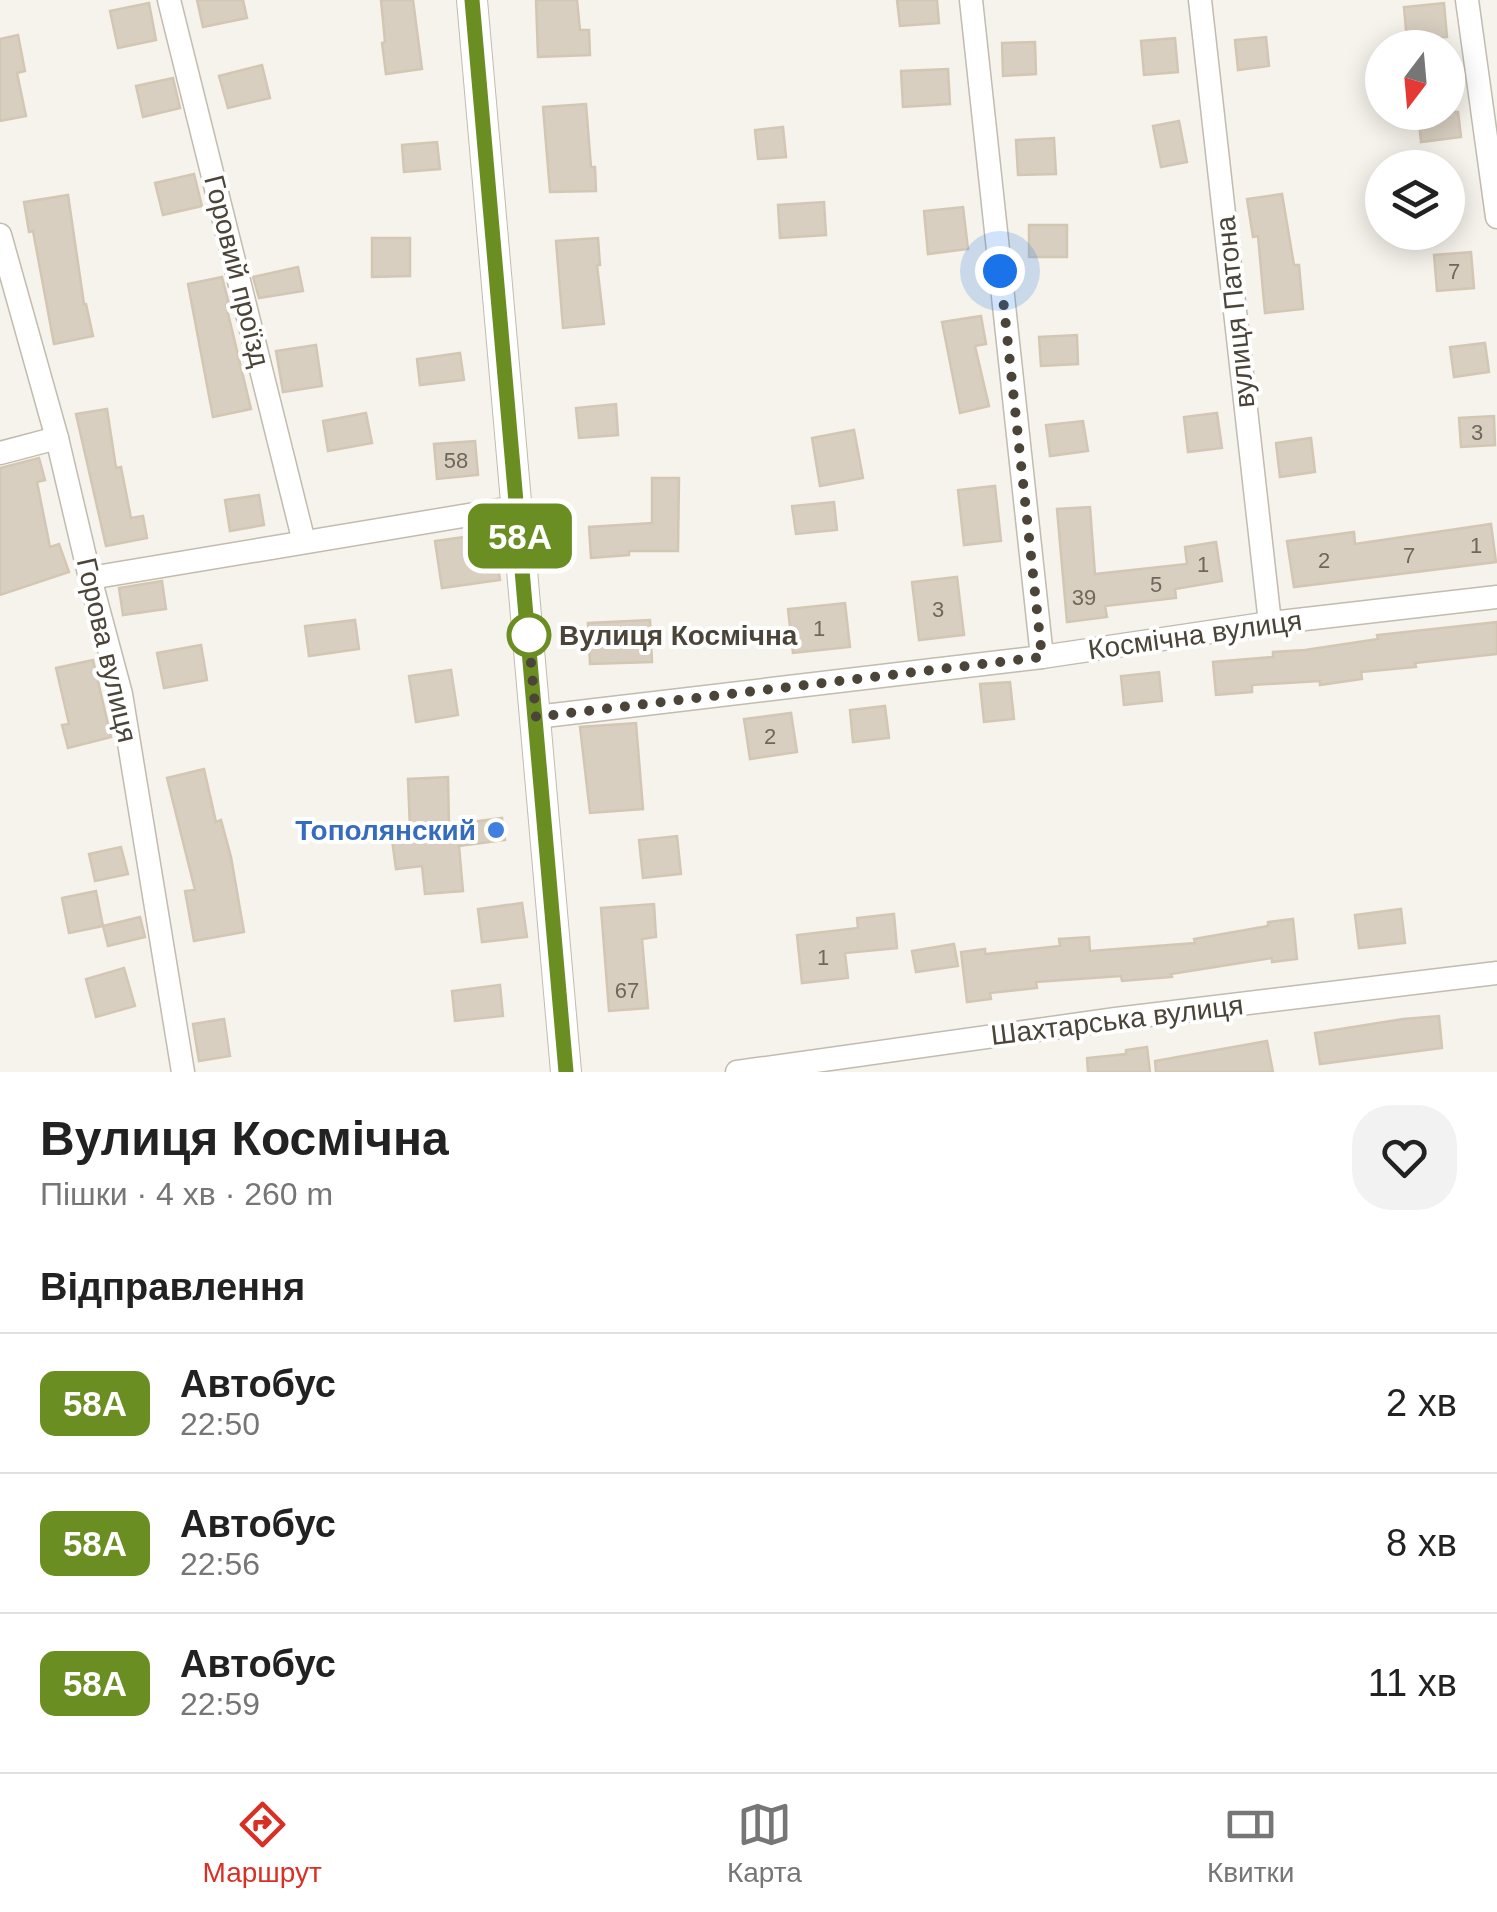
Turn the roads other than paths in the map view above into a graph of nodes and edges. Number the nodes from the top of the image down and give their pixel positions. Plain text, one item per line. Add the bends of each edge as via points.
1 (169, 0) edge
2 (472, 0) edge
3 (971, 0) edge
4 (1200, 0) edge
5 (1467, 0) edge
6 (1497, 217) edge
7 (0, 235) edge
8 (57, 438) junction
9 (0, 453) edge
10 (517, 507) junction
11 (304, 542) junction
12 (90, 578) junction
13 (1497, 597) edge
14 (1270, 623) junction
15 (1042, 657) junction
16 (536, 717) junction
17 (1497, 973) edge
18 (183, 1072) edge
19 (566, 1072) edge
20 (737, 1072) edge

1 - 11 street, Горовий проїзд
2 - 10 street
3 - 15 street
4 - 14 street, вулиця Патона
5 - 6 street
7 - 8 street, Горова вулиця
8 - 9 street
8 - 12 street, Горова вулиця
10 - 11 street
10 - 16 street
11 - 12 street
12 - 18 street, Горова вулиця via 121,694
13 - 14 street, Космічна вулиця
14 - 15 street, Космічна вулиця
15 - 16 street, Космічна вулиця
16 - 19 street
17 - 20 street, Шахтарська вулиця

